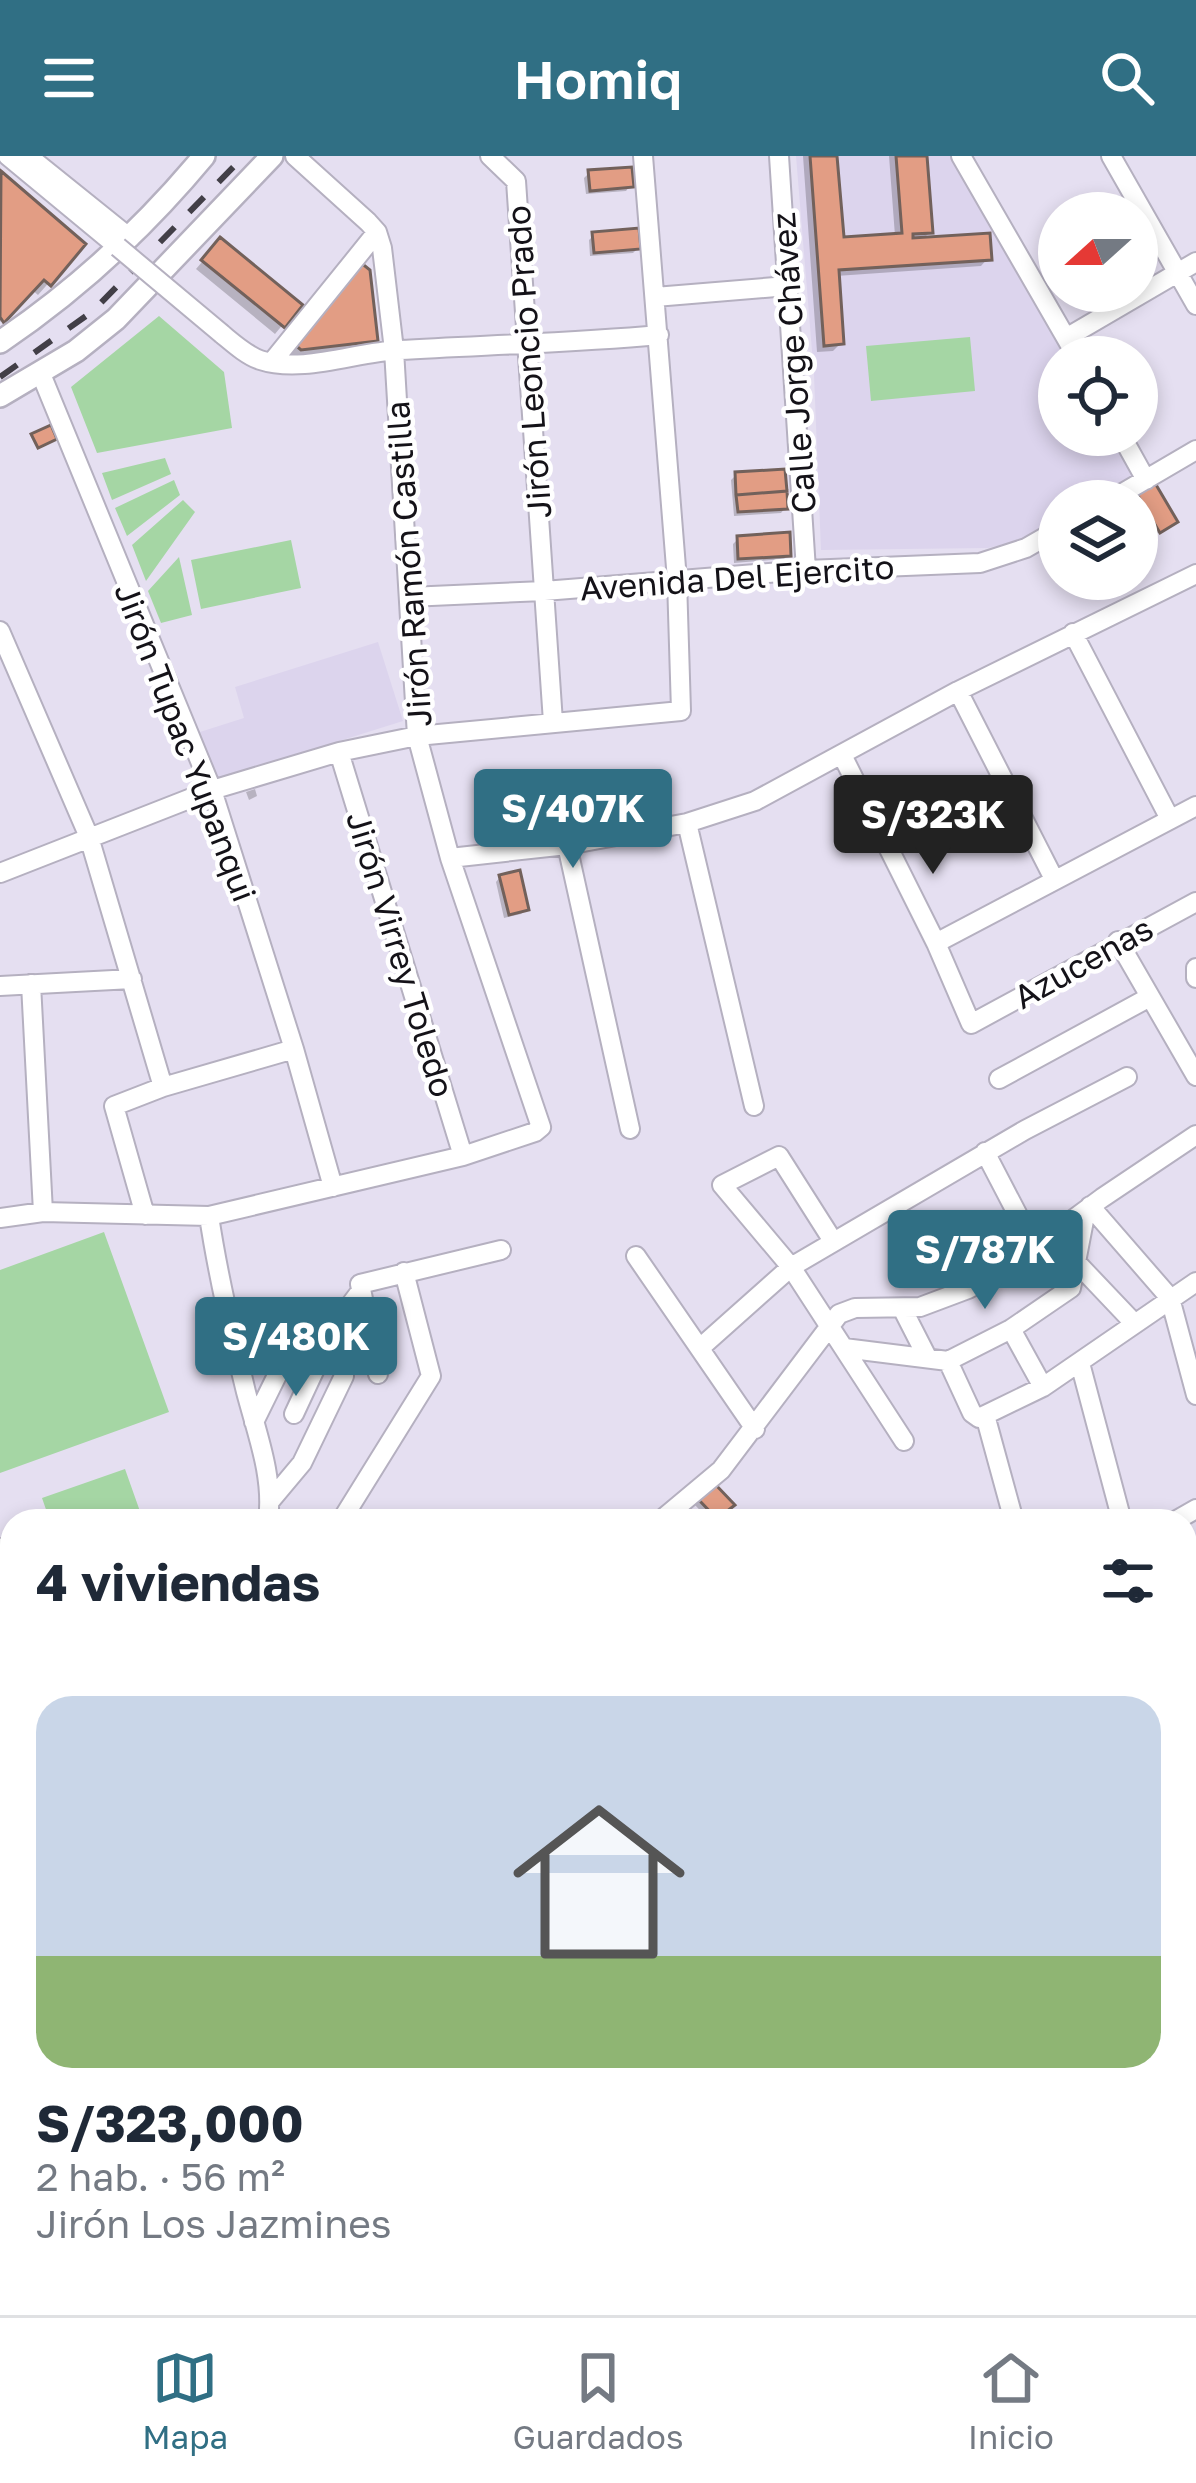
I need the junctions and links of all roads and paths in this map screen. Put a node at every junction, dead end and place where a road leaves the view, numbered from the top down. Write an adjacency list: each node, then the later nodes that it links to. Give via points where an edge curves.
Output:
1 (8, 156): 12 (street)
2 (28, 156): 12 (street)
3 (204, 156): 12 (street)
4 (272, 156): 25 (street, via 116,320)
5 (295, 156): 11 (street)
6 (490, 156): 22 (street, Jirón Leoncio Prado, via 516,182)
7 (643, 156): 16 (street)
8 (779, 156): 15 (street, Calle Jorge Chávez)
9 (962, 156): 19 (street)
10 (1111, 156): 14 (street)
11 (377, 232): 23 (street, Jirón Ramón Castilla); 24 (street)
12 (124, 243): 21 (street); 24 (street, bridge, via 222,334)
13 (1196, 262): 14 (street)
14 (1178, 273): 17 (street); 20 (street)
15 (788, 286): 16 (street); 30 (street, Calle Jorge Chávez)
16 (655, 297): 18 (street)
17 (1196, 305)
18 (658, 335): 22 (street); 32 (street)
19 (1065, 336)
20 (1069, 336)
21 (0, 342)
22 (525, 347): 23 (street); 33 (street, Jirón Leoncio Prado)
23 (394, 350): 24 (street); 34 (street, Jirón Ramón Castilla)
24 (272, 362)
25 (40, 374): 26 (street); 42 (street, Jirón Tupac Yupanqui)
26 (0, 396)
27 (1196, 450): 28 (street)
28 (1148, 480)
29 (1038, 541): 30 (street, Avenida Del Ejercito, via 980,562)
30 (806, 569): 32 (street, Avenida Del Ejercito)
31 (1196, 574): 36 (street)
32 (676, 580): 33 (street, Avenida Del Ejercito); 38 (street, via 683,705 674,714)
33 (544, 590): 34 (street, Avenida Del Ejercito); 38 (street, Jirón Leoncio Prado)
34 (409, 596): 39 (street, Jirón Ramón Castilla)
35 (0, 631): 46 (street)
36 (1073, 633): 37 (street); 44 (street)
37 (958, 691): 41 (street); 50 (street)
38 (554, 722): 39 (street)
39 (417, 736): 40 (street); 48 (street, Jirón Ramón Castilla)
40 (339, 752): 42 (street); 69 (street, Jirón Virrey Toledo)
41 (842, 755): 45 (street, via 755,801); 53 (street)
42 (212, 790): 46 (street); 60 (street, Jirón Tupac Yupanqui)
43 (1196, 806): 44 (street)
44 (1170, 819): 50 (street)
45 (686, 823): 47 (street); 65 (street)
46 (89, 838): 49 (street); 56 (street)
47 (567, 845): 48 (street); 66 (street)
48 (450, 858): 69 (street, Jirón Ramón Castilla, via 541,1126)
49 (0, 873)
50 (1054, 879): 53 (street)
51 (1196, 902): 52 (street, Azucenas)
52 (1118, 941): 53 (street, Azucenas, via 971,1024); 59 (street)
53 (936, 943)
54 (1196, 968): 55 (street)
55 (1196, 978)
56 (132, 979): 57 (street); 64 (street)
57 (31, 984): 58 (street); 72 (street)
58 (0, 986)
59 (1148, 998): 61 (street); 63 (street)
60 (294, 1048): 64 (street); 70 (street, Jirón Tupac Yupanqui)
61 (1196, 1076)
62 (1126, 1077): 68 (street)
63 (999, 1079)
64 (163, 1087): 73 (street, via 114,1106)
65 (754, 1106)
66 (630, 1129)
67 (1196, 1135): 71 (street)
68 (985, 1152): 76 (street); 77 (street)
69 (463, 1156): 70 (street)
70 (333, 1187): 74 (street)
71 (1088, 1208): 77 (street); 80 (street); 85 (street)
72 (43, 1212): 73 (street); 75 (street)
73 (145, 1215): 74 (street)
74 (209, 1216): 102 (street)
75 (0, 1218)
76 (833, 1241): 81 (street); 81 (street, via 779,1156 722,1185)
77 (1035, 1248): 86 (street, via 968,1289)
78 (501, 1250): 82 (street)
79 (636, 1256): 90 (street)
80 (1077, 1263): 87 (street); 89 (street, via 1068,1292)
81 (791, 1267): 88 (street); 90 (street)
82 (404, 1271): 84 (street, via 362,1282); 107 (street, via 431,1376)
83 (1196, 1282): 85 (street)
84 (360, 1292): 96 (street); 100 (street)
85 (1170, 1298): 87 (street); 99 (street)
86 (904, 1310): 88 (street, via 846,1310); 93 (street)
87 (1135, 1323): 95 (street)
88 (830, 1326): 91 (street); 103 (street)
89 (1011, 1329): 94 (street); 98 (street)
90 (700, 1348): 103 (street)
91 (844, 1348): 93 (street); 104 (street)
92 (289, 1351): 102 (street)
93 (927, 1357): 94 (street)
94 (948, 1361): 101 (street, via 972,1413)
95 (1080, 1363): 98 (street); 110 (street)
96 (378, 1374)
97 (344, 1376): 105 (street, via 302,1463)
98 (1043, 1387): 101 (street)
99 (1196, 1395)
100 (294, 1414)
101 (985, 1415): 109 (street)
102 (254, 1422): 105 (street)
103 (755, 1429): 108 (street)
104 (904, 1441)
105 (271, 1500): 106 (street)
106 (270, 1509)
107 (348, 1509)
108 (674, 1509)
109 (1011, 1509)
110 (1119, 1509)

